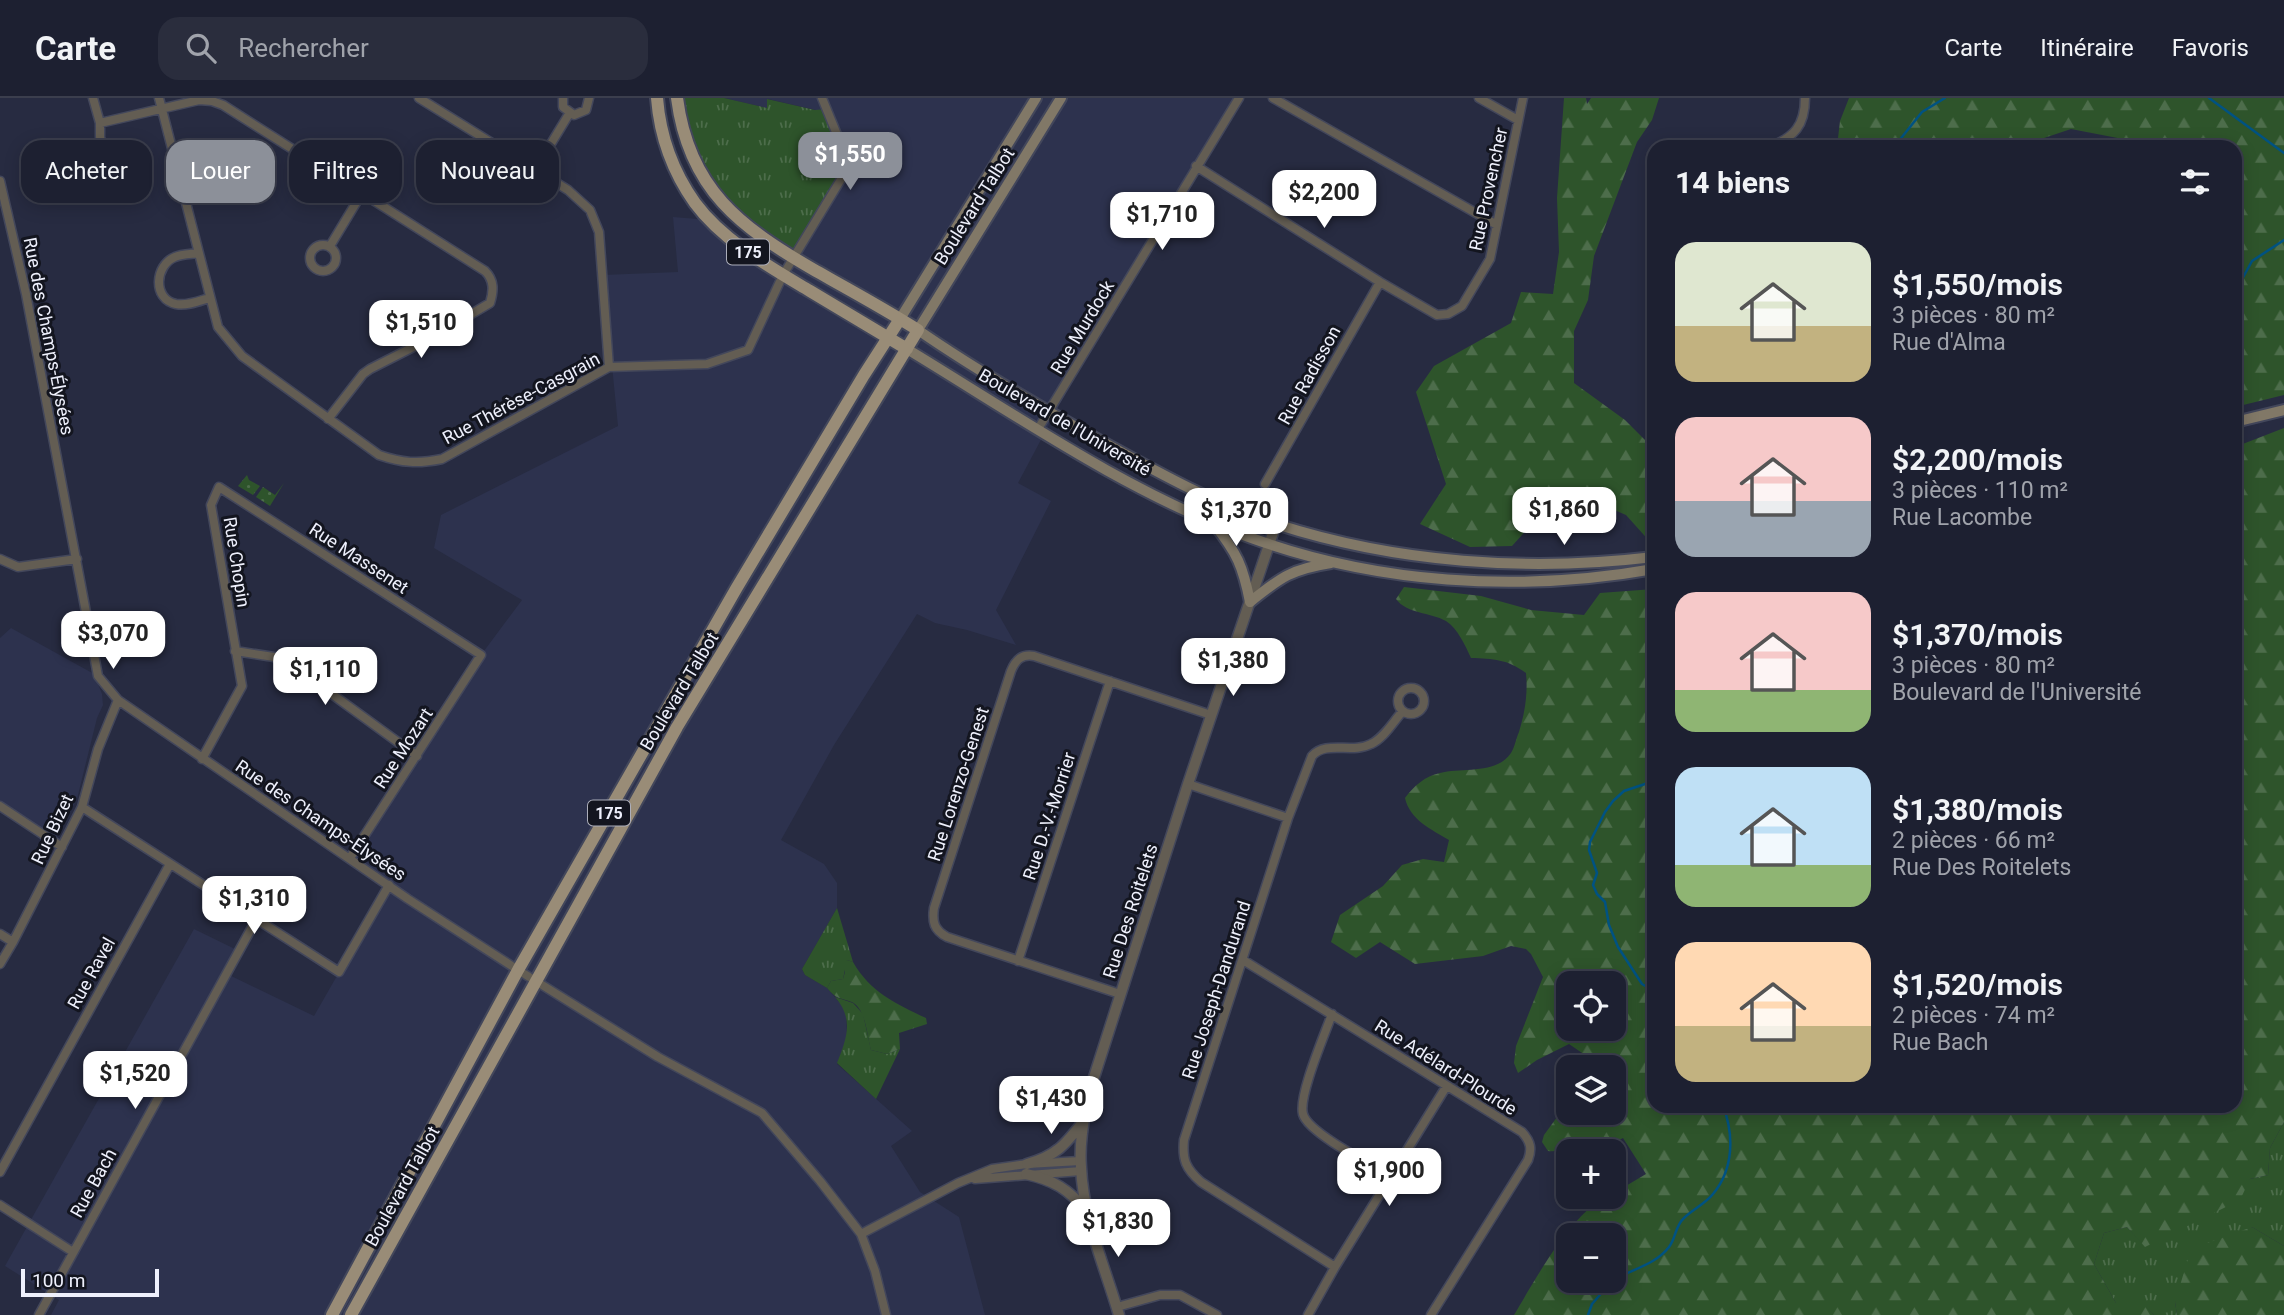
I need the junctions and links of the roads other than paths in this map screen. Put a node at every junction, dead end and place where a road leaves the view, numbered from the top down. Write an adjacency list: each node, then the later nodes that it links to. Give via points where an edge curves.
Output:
1 (93, 98): 19 (street)
2 (159, 98): 16 (street, Rue Thérèse-Casgrain)
3 (419, 98): 21 (street)
4 (563, 98): 17 (street)
5 (589, 98): 17 (street, via 583,113)
6 (657, 98): 34 (main road, Boulevard de l'Université / 175, via 662,132 675,168 696,205 754,257)
7 (677, 98): 33 (main road, Boulevard de l'Université / 175, via 685,137 709,187 745,226)
8 (822, 98): 33 (street, Rue Thérèse-Casgrain, via 845,154 843,176)
9 (1036, 98): 37 (main road, Boulevard Talbot)
10 (1061, 98): 38 (main road, Boulevard Talbot)
11 (1239, 98): 25 (street, Rue Murdock)
12 (1273, 98): 30 (street)
13 (1479, 98): 18 (street)
14 (1523, 98): 18 (street, Rue Provencher)
15 (1805, 98): 23 (street, via 1805,115)
16 (162, 110): 19 (street); 24 (street, via 212,101); 32 (street, Rue Thérèse-Casgrain)
17 (569, 114): 22 (street)
18 (1518, 120): 30 (street, Rue Provencher)
19 (100, 123): 20 (street)
20 (101, 140)
21 (487, 140)
22 (553, 140)
23 (1786, 140)
24 (289, 147)
25 (1196, 166): 35 (street); 43 (street, Rue Murdock)
26 (0, 181): 54 (street, Rue des Champs-Élysées)
27 (559, 185): 41 (street, via 590,210 599,232)
28 (356, 203): 31 (street)
29 (378, 203): 44 (street, via 485,271 491,277 493,294 483,309 363,374)
30 (1497, 225): 35 (street, Rue Provencher, via 1490,260 1462,306 1448,314 1437,315)
31 (330, 247)
32 (198, 253): 36 (street, Rue Thérèse-Casgrain); 36 (street, via 174,257 160,271 158,285 163,297 174,304)
33 (794, 258): 34 (street, Rue Thérèse-Casgrain); 37 (main road, Boulevard de l'Université / 175)
34 (783, 275): 39 (main road, Boulevard de l'Université / 175); 41 (street, Rue Thérèse-Casgrain, via 748,350 707,364)
35 (1380, 282): 47 (street, Rue Radisson)
36 (209, 298): 44 (street, Rue Thérèse-Casgrain, via 218,327 230,344)
37 (900, 319): 38 (main road, Boulevard de l'Université / 175); 39 (main road, Boulevard Talbot / 175)
38 (918, 330): 40 (main road, Boulevard Talbot / 175); 43 (main road, Boulevard de l'Université)
39 (888, 338): 40 (main road, Boulevard de l'Université / 175); 80 (main road, Boulevard Talbot / 175, via 736,589)
40 (907, 349): 46 (main road, Boulevard de l'Université); 81 (main road, Boulevard Talbot / 175, via 677,727)
41 (609, 367): 44 (street, Rue Thérèse-Casgrain, via 432,461 404,463 379,455)
42 (2284, 410): 45 (main road)
43 (1049, 412): 46 (street, Rue Murdock); 50 (main road, Boulevard de l'Université, via 1204,496)
44 (328, 419)
45 (2242, 420)
46 (1038, 429): 49 (main road, Boulevard de l'Université)
47 (1265, 484)
48 (219, 487): 58 (street, Rue Chopin, via 211,505); 59 (street, Rue Massenet)
49 (1212, 522): 51 (main road, Boulevard de l'Université); 57 (main road, via 1235,549)
50 (1276, 524): 51 (street, Rue Des Roitelets); 52 (main road, Boulevard de l'Université, via 1354,545 1462,560 1544,564)
51 (1270, 543): 55 (main road, Boulevard de l'Université); 57 (street, Rue Des Roitelets)
52 (1647, 557)
53 (0, 559): 54 (street, via 18,567)
54 (76, 559): 61 (street, Rue des Champs-Élysées, via 98,676)
55 (1337, 562): 56 (main road, Boulevard de l'Université, via 1433,579 1488,583 1548,582); 57 (main road, via 1280,577)
56 (1647, 570)
57 (1250, 602): 63 (street, Rue Des Roitelets)
58 (235, 651): 64 (street, via 274,657); 65 (street, Rue Chopin, via 242,686)
59 (481, 654): 64 (street, Rue Mozart)
60 (1110, 681): 63 (street, Rue Lorenzo-Genest); 78 (street, Rue D.-V.-Morrier); 78 (street, Rue Lorenzo-Genest, via 1027,655 1014,662 933,918 939,933)
61 (118, 700): 65 (street, Rue des Champs-Élysées); 68 (street, Rue Bizet)
62 (1402, 712): 69 (street, Rue Joseph-Dandurand, via 1374,743 1317,751)
63 (1211, 715): 66 (street, Rue Des Roitelets)
64 (418, 755): 71 (street, Rue Mozart)
65 (202, 759): 71 (street, Rue des Champs-Élysées)
66 (1188, 784): 69 (street); 82 (street, Rue Des Roitelets)
67 (0, 806): 70 (street)
68 (82, 807): 70 (street, Rue Bizet); 72 (street)
69 (1288, 818): 77 (street, Rue Joseph-Dandurand)
70 (62, 847): 76 (street, Rue Bizet)
71 (350, 858): 73 (street, Rue des Champs-Élysées)
72 (170, 864): 74 (street); 88 (street, Rue Ravel)
73 (389, 885): 74 (street, via 339,972); 80 (street, Rue des Champs-Élysées)
74 (256, 920): 93 (street, Rue Bach)
75 (0, 934): 76 (street)
76 (13, 942): 79 (street, Rue Bizet)
77 (1243, 960): 83 (street, Rue Adélard-Plourde); 94 (street, Rue Joseph-Dandurand, via 1184,1140 1184,1163 1201,1182)
78 (1018, 961): 82 (street, Rue Lorenzo-Genest)
79 (0, 964)
80 (518, 970): 81 (street, Rue des Champs-Élysées); 97 (main road, Boulevard Talbot / 175)
81 (536, 981): 92 (street, Rue des Champs-Élysées, via 762,1114); 98 (main road, Boulevard Talbot / 175)
82 (1120, 994): 85 (street, Rue Des Roitelets)
83 (1332, 1014): 84 (street, Rue Adélard-Plourde); 89 (street, via 1303,1096 1302,1113 1312,1129)
84 (1446, 1087): 89 (street); 102 (street, Rue Adélard-Plourde, via 1522,1132 1531,1152)
85 (1083, 1122): 86 (street, Rue Des Roitelets); 87 (street, via 1060,1150)
86 (1081, 1166): 87 (street); 91 (street, Rue Des Roitelets)
87 (1027, 1169): 91 (street, via 1066,1188); 92 (street, via 958,1183)
88 (0, 1172)
89 (1391, 1176): 94 (street)
90 (0, 1205): 93 (street)
91 (1087, 1212): 95 (street, Rue Des Roitelets)
92 (861, 1234): 99 (street, Rue des Champs-Élysées)
93 (73, 1252): 96 (street, Rue Bach)
94 (1335, 1267): 101 (street)
95 (1118, 1311): 100 (street, via 1160,1295 1180,1295)
96 (39, 1315)
97 (332, 1315)
98 (351, 1315)
99 (886, 1315)
100 (1217, 1315)
101 (1308, 1315)
102 (1431, 1315)

